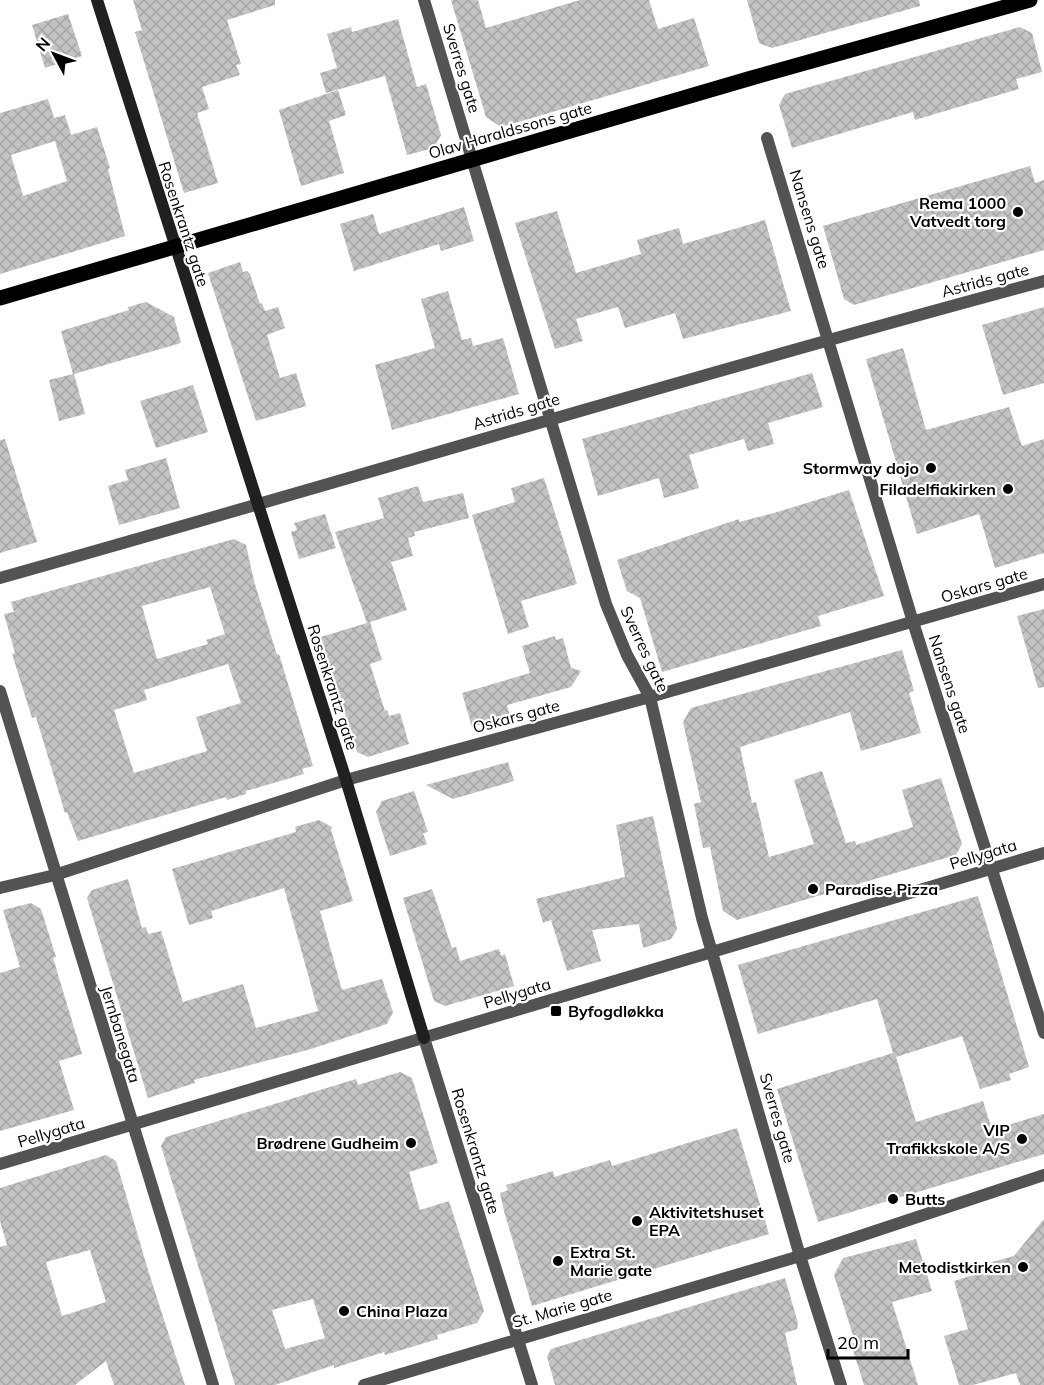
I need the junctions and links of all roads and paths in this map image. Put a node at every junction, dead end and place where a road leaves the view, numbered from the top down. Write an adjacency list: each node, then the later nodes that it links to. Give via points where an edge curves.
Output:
1 (97, 0): 6 (street, Rosenkrantz gate)
2 (424, 0): 5 (street, Sverres gate)
3 (1030, 0): 5 (main road, Olav Haraldssons gate)
4 (767, 138): 9 (street, Nansens gate)
5 (473, 160): 6 (main road, Olav Haraldssons gate); 10 (street, Sverres gate)
6 (174, 248): 8 (main road, Olav Haraldssons gate); 11 (street, Rosenkrantz gate)
7 (1044, 281): 9 (street, Astrids gate)
8 (0, 298)
9 (829, 339): 10 (street, Astrids gate); 14 (street, Nansens gate)
10 (550, 418): 11 (street, Astrids gate); 16 (street, Sverres gate, via 606,604)
11 (258, 506): 12 (street, Astrids gate); 17 (street, Rosenkrantz gate)
12 (0, 578)
13 (1044, 584): 14 (street, Oskars gate)
14 (913, 622): 16 (street, Oskars gate); 19 (street, Nansens gate)
15 (0, 691): 20 (street, Jernbanegata)
16 (650, 697): 17 (street, Oskars gate); 22 (street, Sverres gate)
17 (346, 780): 20 (street, Oskars gate); 24 (street, Rosenkrantz gate)
18 (1044, 854): 19 (street, Pellygata)
19 (993, 869): 22 (street, Pellygata); 23 (street, Nansens gate)
20 (55, 875): 21 (street, Oskars gate); 25 (street, Jernbanegata)
21 (0, 888)
22 (711, 953): 24 (street, Pellygata); 28 (street, Sverres gate)
23 (1044, 1033)
24 (424, 1038): 25 (street, Pellygata); 29 (street, Rosenkrantz gate)
25 (132, 1125): 26 (street, Pellygata); 30 (street, Jernbanegata)
26 (0, 1164)
27 (1044, 1175): 28 (street, St. Marie gate)
28 (800, 1256): 29 (street, St. Marie gate); 33 (street, Sverres gate)
29 (518, 1337): 31 (street, St. Marie gate); 32 (street, Rosenkrantz gate)
30 (211, 1380)
31 (364, 1385)
32 (532, 1385)
33 (841, 1385)

